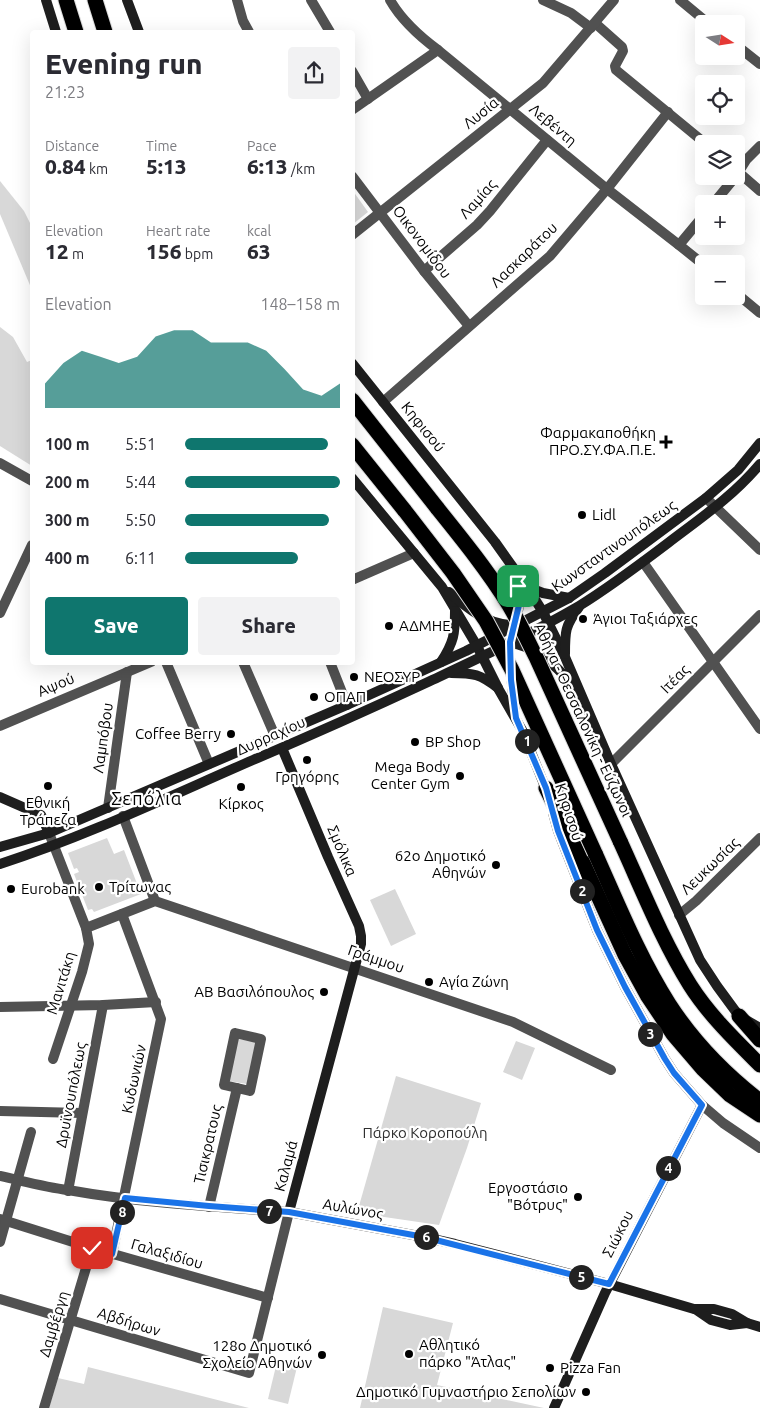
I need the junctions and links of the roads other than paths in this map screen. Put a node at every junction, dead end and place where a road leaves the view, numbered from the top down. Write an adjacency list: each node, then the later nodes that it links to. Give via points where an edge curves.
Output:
1 (46, 0): 13 (main road)
2 (66, 0): 14 (highway)
3 (95, 0): 15 (highway)
4 (127, 0): 16 (main road)
5 (237, 0): 17 (street)
6 (311, 0): 18 (street)
7 (390, 0): 19 (street, Λεβέντη, via 417,34)
8 (543, 0): 12 (street)
9 (614, 0): 12 (street, Λυσία)
10 (680, 0): 11 (street)
11 (698, 15)
12 (593, 26): 25 (street, Λυσία, via 543,83); 26 (street, via 622,47 616,70)
13 (55, 30)
14 (75, 30)
15 (105, 30)
16 (138, 30)
17 (248, 30)
18 (329, 30)
19 (438, 50): 23 (street); 25 (street, Λεβέντη)
20 (745, 52): 21 (street)
21 (760, 64)
22 (355, 76): 23 (street)
23 (368, 99): 24 (street)
24 (355, 108)
25 (510, 109): 28 (street, Λεβέντη); 37 (street, Λυσία)
26 (668, 112): 27 (street); 34 (street, Λασκαράτου)
27 (695, 135)
28 (547, 140): 34 (street, Λεβέντη); 42 (street, Λαμίας, via 477,225)
29 (760, 146): 30 (street)
30 (745, 162)
31 (355, 180): 37 (street, Οικονομίδου)
32 (745, 180): 35 (street)
33 (728, 185): 36 (street)
34 (607, 189): 40 (street, Λεβέντη); 45 (street, Λασκαράτου, via 550,256)
35 (760, 190)
36 (720, 195)
37 (381, 213): 39 (street, Λυσία); 42 (street, Οικονομίδου)
38 (695, 226): 40 (street)
39 (355, 233)
40 (679, 245): 41 (street, Λεβέντη)
41 (695, 258)
42 (424, 271): 45 (street, Οικονομίδου)
43 (745, 300): 44 (street)
44 (760, 313)
45 (469, 326): 47 (street, Λασκαράτου)
46 (355, 367): 47 (main road, Κηφισού)
47 (383, 402): 60 (main road, Κηφισού)
48 (355, 404): 117 (highway, Αθήνα - Θεσσαλονίκη - Εύζωνοι, bridge, via 477,558 509,605 536,657 664,938 690,986 724,1030)
49 (760, 443): 55 (main road, Κωνσταντινουπόλεως, via 738,470)
50 (355, 449): 120 (highway, bridge, via 486,620 512,670 639,950 668,1004 703,1048)
51 (0, 463): 53 (street)
52 (760, 464): 56 (main road, Κωνσταντινουπόλεως)
53 (30, 480)
54 (355, 482): 59 (main road, Κηφισού)
55 (706, 498): 56 (street); 65 (main road, Κωνσταντινουπόλεως)
56 (717, 507): 58 (street); 61 (main road, Κωνσταντινουπόλεως)
57 (30, 549): 69 (street)
58 (760, 550)
59 (414, 553): 62 (street); 63 (main road, Κηφισού)
60 (503, 553): 64 (main road, Κηφισού); 72 (main road, via 519,592)
61 (643, 562): 66 (main road, Κωνσταντινουπόλεως); 78 (street)
62 (355, 579)
63 (442, 587): 67 (main road, Κηφισού); 72 (main road, via 477,614 495,622)
64 (527, 587): 65 (main road, via 543,594); 68 (main road, Κηφισού)
65 (569, 598): 68 (main road, Κωνσταντινουπόλεως)
66 (580, 605): 71 (main road, Κωνσταντινουπόλεως); 76 (main road, via 566,629)
67 (455, 610): 74 (main road, Κηφισού); 77 (main road, via 454,638)
68 (543, 612): 71 (main road, Κηφισού); 72 (main road, Κωνσταντινουπόλεως)
69 (0, 613)
70 (760, 615): 78 (street, Ιτέας)
71 (548, 623): 72 (main road); 73 (main road, Δυρραχίου); 76 (main road, Κηφισού)
72 (515, 625): 73 (main road); 74 (main road, Κωνσταντινουπόλεως)
73 (510, 642): 74 (main road); 75 (main road, Δυρραχίου); 86 (main road, via 551,661); 88 (main road)
74 (477, 646): 75 (main road, Κηφισού); 77 (main road, Κωνσταντινουπόλεως)
75 (482, 657): 84 (main road, Δυρραχίου); 85 (main road, Κηφισού)
76 (565, 657): 86 (main road, Κηφισού)
77 (441, 662): 87 (main road, Δυρραχίου)
78 (713, 663): 90 (street); 94 (street, Ιτέας)
79 (144, 665): 83 (street, Αψού)
80 (167, 665): 93 (street)
81 (244, 665): 91 (street)
82 (331, 665): 87 (street)
83 (127, 672): 89 (street, Αψού); 97 (street, Λαμπόβου)
84 (448, 672): 85 (main road, via 477,674); 92 (main road, Δυρραχίου)
85 (499, 690): 88 (main road, Κηφισού)
86 (579, 692): 94 (main road, Κηφισού)
87 (347, 705): 91 (main road, Δυρραχίου)
88 (516, 718): 95 (main road, Κηφισού)
89 (2, 722)
90 (760, 729)
91 (275, 736): 93 (main road, Δυρραχίου)
92 (282, 748): 98 (main road, Δυρραχίου); 108 (main road, Σμόλικα, via 358,926 361,944)
93 (209, 764): 97 (main road, Δυρραχίου)
94 (611, 764): 106 (main road, Κηφισού)
95 (546, 788): 121 (main road, Κηφισού, via 558,831 597,930 621,979 665,1059); 124 (highway, via 625,955 672,1034 730,1095)
96 (0, 797): 99 (main road, via 41,815)
97 (108, 808): 99 (main road, Δυρραχίου)
98 (123, 816): 101 (main road, Δυρραχίου); 104 (street)
99 (49, 833): 101 (street, Μανιτάκη); 102 (main road, Δυρραχίου)
100 (760, 838): 106 (street, Λευκωσίας)
101 (54, 845): 103 (main road, Δυρραχίου); 107 (street, Μανιτάκη)
102 (0, 847)
103 (0, 864)
104 (155, 901): 105 (street); 108 (street, Γράμμου)
105 (122, 914): 107 (street); 109 (street, Κυδωνιών)
106 (679, 915): 113 (main road, Κηφισού, via 700,960)
107 (86, 928): 111 (street, Μανιτάκη, via 89,944)
108 (354, 968): 118 (street, Γράμμου, via 513,1022); 132 (main road, Καλαμά)
109 (156, 1002): 110 (street); 130 (street, Κυδωνιών, via 161,1019)
110 (103, 1005): 111 (street); 123 (street, Δρυϊνουπόλεως)
111 (70, 1006): 112 (street); 116 (street, Μανιτάκη)
112 (0, 1007)
113 (739, 1016): 114 (main road, Κηφισού); 115 (highway)
114 (760, 1028)
115 (760, 1040)
116 (53, 1059)
117 (760, 1065)
118 (611, 1070)
119 (237, 1088): 119 (street, via 250,1091 261,1038 235,1033 224,1085); 131 (street, Τισικρατους)
120 (760, 1101)
121 (702, 1105): 126 (street, Κηφισού); 137 (main road, Σιώκου)
122 (0, 1111): 123 (street)
123 (82, 1113): 129 (street, Δρυϊνουπόλεως)
124 (760, 1115)
125 (31, 1132): 128 (street)
126 (760, 1148)
127 (0, 1176): 128 (street, Αυλώνος)
128 (16, 1180): 129 (street, Αυλώνος); 133 (street)
129 (68, 1190): 130 (street, Αυλώνος)
130 (125, 1198): 131 (street, Αυλώνος); 136 (street, Κυδωνιών)
131 (209, 1206): 132 (street, Αυλώνος)
132 (289, 1212): 137 (main road, Αυλώνος, via 424,1237); 138 (street, Καλαμά)
133 (3, 1220): 134 (street); 135 (street, Γαλαξιδίου)
134 (0, 1242)
135 (92, 1248): 136 (street, Γαλαξιδίου); 140 (street, Δαμβέργη)
136 (112, 1254): 138 (street, Γαλαξιδίου)
137 (609, 1284): 141 (main road, Αυλώνος, via 694,1309 714,1309 732,1314); 144 (main road, Σιώκου)
138 (268, 1298): 142 (street, Καλαμά)
139 (0, 1299): 140 (street, Αβδήρων)
140 (70, 1320): 142 (street, Αβδήρων); 143 (street, Δαμβέργη)
141 (760, 1326)
142 (249, 1373)
143 (44, 1408)
144 (554, 1408)

